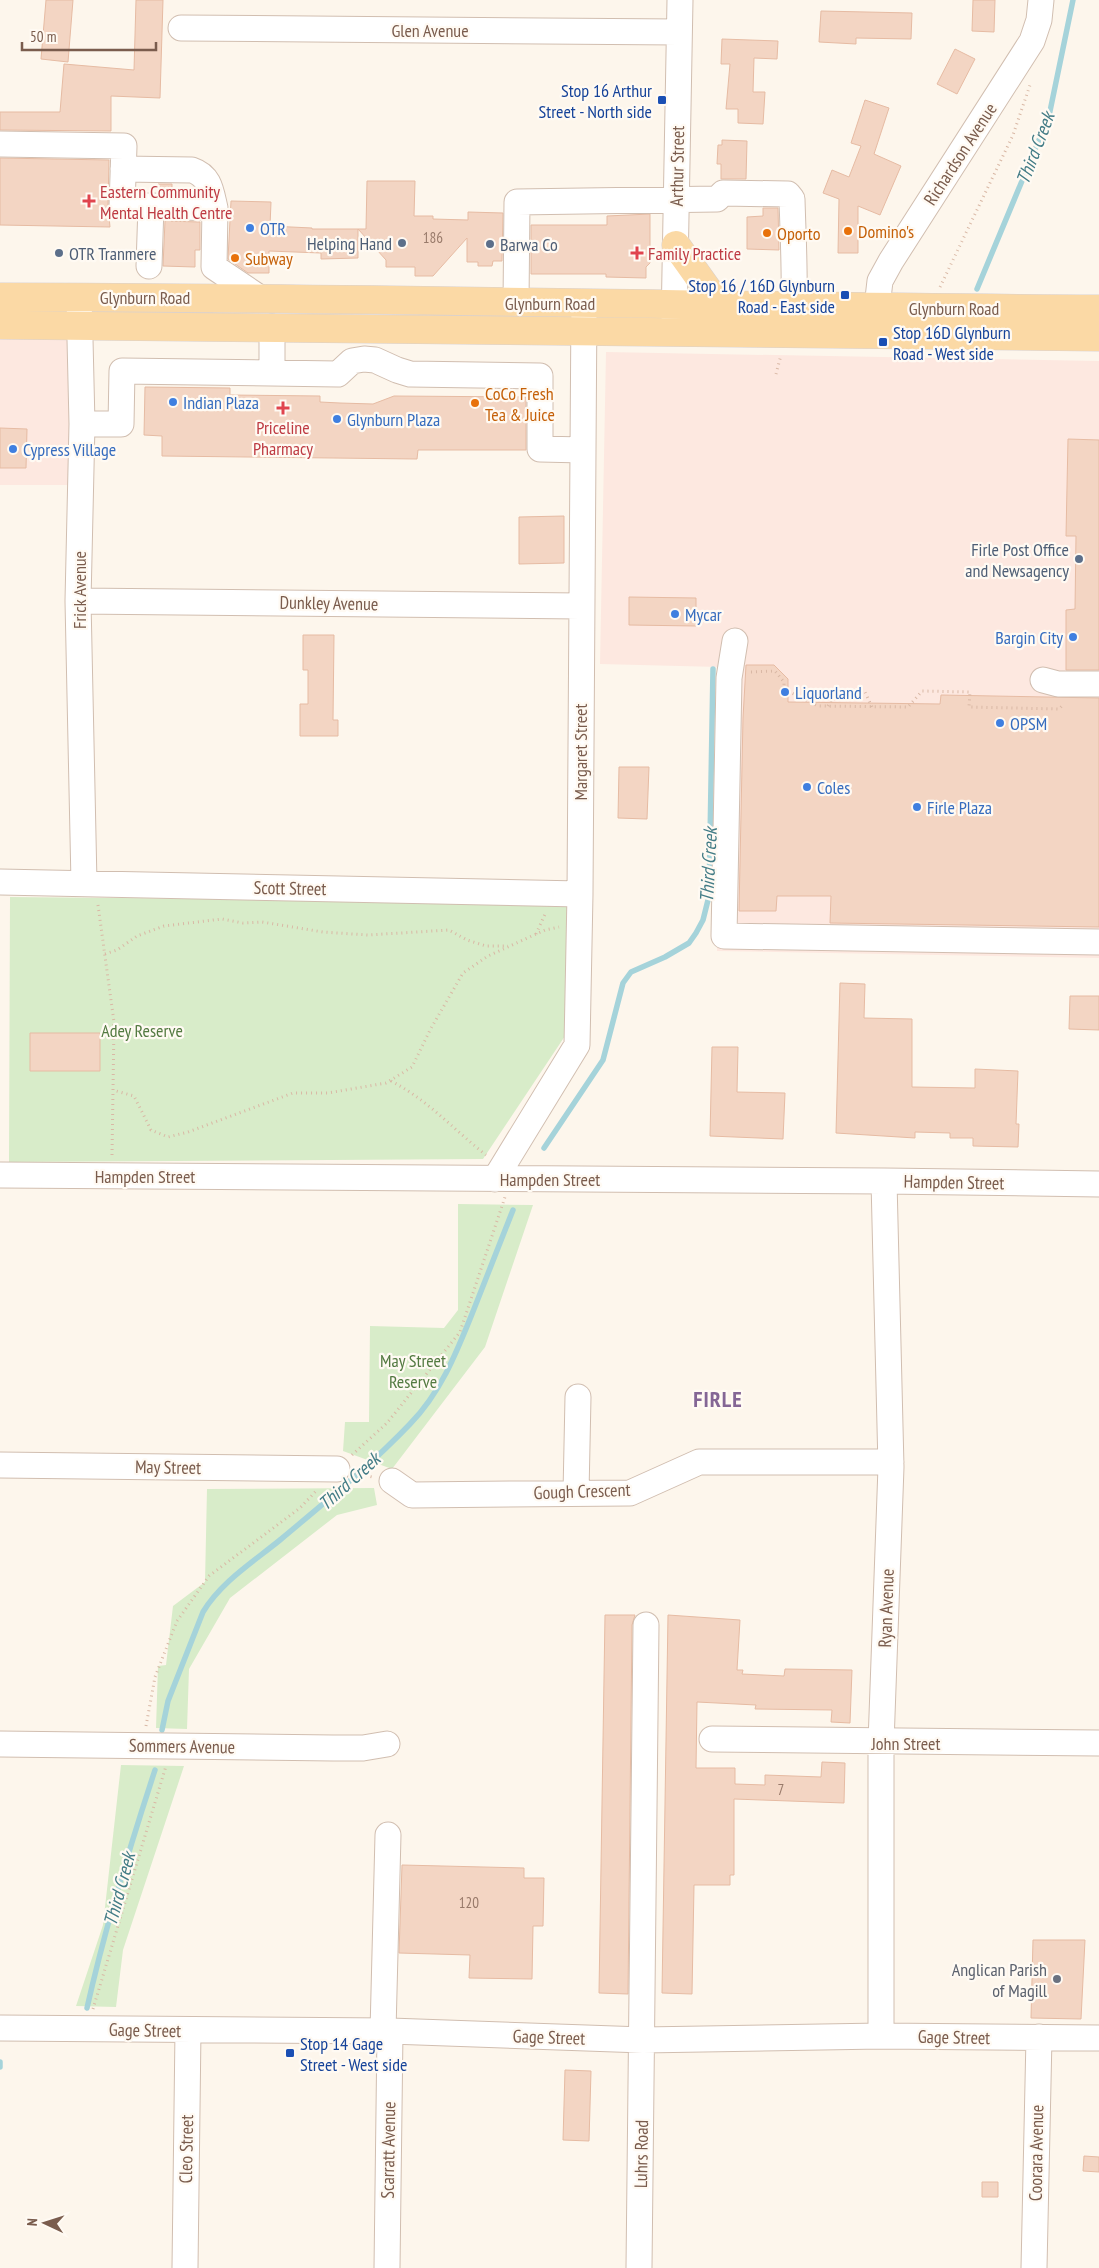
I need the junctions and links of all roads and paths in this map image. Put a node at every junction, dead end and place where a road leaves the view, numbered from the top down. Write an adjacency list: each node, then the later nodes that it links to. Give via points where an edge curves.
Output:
1 (680, 0): 4 (street, Arthur Street)
2 (1041, 0): 22 (street, Richardson Avenue, via 1032,41 891,261 880,281)
3 (181, 28): 4 (street, Glen Avenue)
4 (679, 32): 8 (street, Arthur Street)
5 (1032, 81): 23 (path, via 1013,135)
6 (0, 144): 7 (street, via 124,146)
7 (123, 170): 9 (street, via 122,206); 10 (street, via 192,170 201,173 208,182)
8 (677, 199): 11 (street, Arthur Street); 17 (street, via 517,202); 21 (street, via 717,199 723,193 788,194 792,199)
9 (151, 206): 10 (street); 12 (street)
10 (214, 208): 16 (street, via 214,267)
11 (676, 245): 19 (street, Arthur Street); 20 (main road)
12 (150, 266)
13 (0, 297): 14 (main road, Glynburn Road)
14 (80, 297): 15 (main road, Glynburn Road); 26 (street, Frick Avenue)
15 (149, 297): 16 (main road, Glynburn Road); 27 (main road, via 164,312)
16 (260, 298): 17 (main road, Glynburn Road)
17 (516, 302): 18 (main road, Glynburn Road)
18 (584, 303): 19 (main road, Glynburn Road); 29 (street, Margaret Street)
19 (674, 303): 20 (main road, Glynburn Road); 30 (street, Arthur Street)
20 (718, 304): 21 (main road, Glynburn Road)
21 (794, 305): 22 (main road, Glynburn Road)
22 (877, 307): 23 (main road, Glynburn Road)
23 (938, 308): 24 (main road, Glynburn Road)
24 (1099, 309)
25 (0, 325): 26 (main road, Glynburn Road)
26 (80, 326): 27 (main road, Glynburn Road); 35 (street, Frick Avenue)
27 (217, 326): 28 (main road, Glynburn Road)
28 (272, 327): 29 (main road, Glynburn Road); 33 (street)
29 (584, 331): 30 (main road, Glynburn Road); 36 (street, Margaret Street)
30 (674, 332): 31 (main road, Glynburn Road)
31 (1099, 337)
32 (782, 349): 34 (path)
33 (272, 373): 35 (street, via 122,371 121,424); 36 (street, via 338,374 352,361 364,359 410,374 540,376 540,450)
34 (776, 374)
35 (82, 424): 37 (street, Frick Avenue)
36 (583, 450): 38 (street, Margaret Street)
37 (78, 601): 38 (street, Dunkley Avenue); 47 (street, Frick Avenue)
38 (580, 606): 48 (street, Margaret Street)
39 (735, 641): 50 (street, via 729,678 724,936)
40 (746, 672): 44 (path, via 775,672 784,682 784,689 818,706)
41 (1043, 680): 42 (street, via 1058,684)
42 (1099, 684)
43 (1065, 703): 45 (path, via 1058,709 969,707 970,692 922,691 908,707)
44 (828, 706): 45 (path); 45 (path, via 837,692 865,692)
45 (872, 707)
46 (0, 882): 47 (street, Scott Street)
47 (88, 883): 48 (street, Scott Street); 52 (path, via 98,898)
48 (580, 894): 49 (street, Margaret Street)
49 (579, 927): 51 (path, via 572,925 545,930); 57 (street, Margaret Street, via 577,1045)
50 (1099, 942)
51 (512, 946): 52 (path, via 486,946 449,930 368,934 222,920 164,926 137,936); 53 (path, via 488,956 463,973 412,1067)
52 (105, 954): 54 (path, via 114,1022)
53 (391, 1080): 54 (path, via 328,1093 293,1094 168,1137 151,1130 134,1096); 57 (path, via 436,1110 493,1161)
54 (113, 1090): 56 (path)
55 (0, 1175): 56 (street, Hampden Street)
56 (112, 1176): 57 (street, Hampden Street)
57 (503, 1178): 58 (street, Hampden Street); 63 (path, via 460,1332 387,1423)
58 (884, 1181): 59 (street, Hampden Street); 61 (street, Ryan Avenue)
59 (1099, 1184)
60 (578, 1397): 65 (street)
61 (891, 1462): 65 (street, Gough Crescent, via 699,1462 630,1493); 68 (street, Ryan Avenue)
62 (0, 1465): 63 (street, May Street)
63 (336, 1469): 64 (path); 72 (path, via 300,1508 209,1576 177,1621 155,1677)
64 (392, 1481): 65 (street, Gough Crescent, via 412,1494)
65 (576, 1494)
66 (646, 1625): 82 (street, Luhrs Road)
67 (712, 1739): 68 (street, John Street)
68 (881, 1743): 69 (street, John Street); 79 (street, Ryan Avenue)
69 (1099, 1743)
70 (0, 1744): 72 (street, Sommers Avenue)
71 (387, 1744): 73 (street, Sommers Avenue, via 363,1748)
72 (144, 1746): 73 (street, Sommers Avenue)
73 (168, 1746): 76 (path, via 169,1755)
74 (388, 1835): 78 (street, Scarratt Avenue)
75 (0, 2028): 76 (street, Gage Street)
76 (87, 2029): 77 (street, Gage Street)
77 (188, 2030): 78 (street, Gage Street); 83 (street, Cleo Street)
78 (386, 2032): 82 (street, Gage Street); 84 (street, Scarratt Avenue)
79 (881, 2036): 80 (street, Gage Street); 82 (street, Gage Street)
80 (1039, 2037): 81 (street, Gage Street); 86 (street, Coorara Avenue)
81 (1099, 2038)
82 (643, 2040): 85 (street, Luhrs Road)
83 (185, 2268)
84 (387, 2268)
85 (639, 2268)
86 (1034, 2268)

